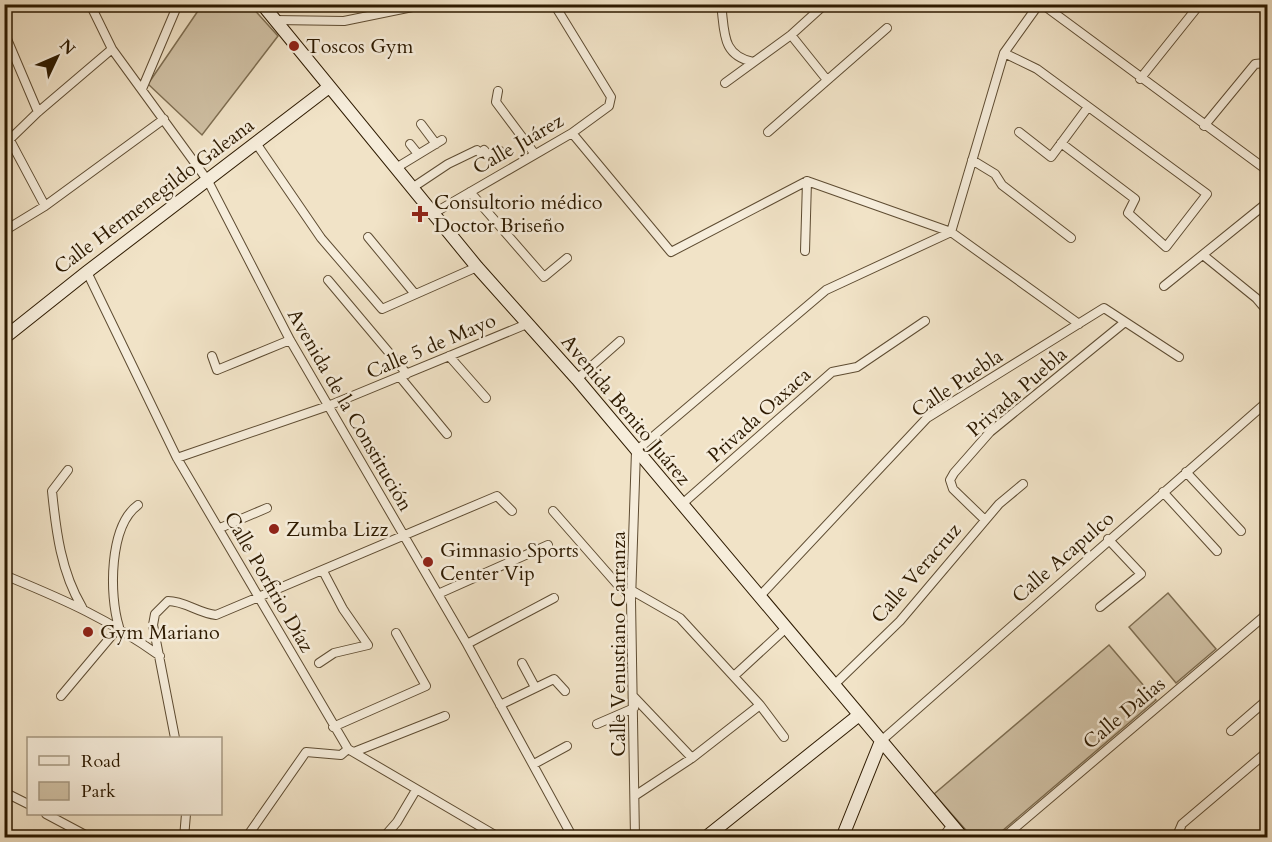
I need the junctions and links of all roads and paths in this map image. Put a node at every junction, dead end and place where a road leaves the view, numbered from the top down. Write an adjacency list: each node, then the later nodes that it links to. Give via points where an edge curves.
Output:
1 (90, 4): 14 (street, Avenida de la Constitución)
2 (178, 4): 22 (street)
3 (262, 4): 10 (main road, Avenida Benito Juárez)
4 (427, 4): 10 (street, via 344,21)
5 (554, 4): 32 (street, Calle Juárez, via 611,96 609,106)
6 (721, 4): 16 (street, via 728,49 740,59)
7 (1041, 4): 15 (street); 18 (street)
8 (1200, 4): 18 (street)
9 (823, 6): 13 (street)
10 (275, 20): 21 (main road, Avenida Benito Juárez)
11 (887, 28): 19 (street)
12 (4, 32): 25 (street)
13 (790, 34): 16 (street); 19 (street)
14 (112, 49): 22 (street, Avenida de la Constitución); 25 (street)
15 (1004, 54): 24 (street, via 1037,69); 40 (street)
16 (753, 62): 20 (street)
17 (1268, 68): 28 (street, via 1265,63 1255,64)
18 (1140, 79): 28 (street)
19 (827, 80): 30 (street)
20 (725, 83)
21 (329, 87): 34 (main road, Calle Hermenegildo Galeana); 41 (main road, Avenida Benito Juárez)
22 (142, 89): 26 (street, Avenida de la Constitución)
23 (498, 91): 38 (street, via 496,102)
24 (1088, 107): 35 (street); 35 (street, via 1207,194 1166,246 1128,213 1135,200)
25 (38, 112): 33 (street)
26 (165, 119): 43 (street, Avenida de la Constitución); 48 (street)
27 (422, 124): 39 (street, via 439,142)
28 (1204, 126): 42 (street)
29 (4, 129): 33 (street)
30 (768, 132)
31 (1019, 132): 35 (street, via 1051,158)
32 (572, 133): 38 (street, Calle Juárez); 44 (street, via 671,252)
33 (8, 143): 48 (street)
34 (256, 143): 43 (main road, Calle Hermenegildo Galeana); 61 (street, via 321,238 382,309)
35 (1061, 143)
36 (410, 144): 39 (street)
37 (500, 151): 45 (street, via 491,158 484,150 477,150)
38 (534, 153): 46 (street, Calle Juárez)
39 (418, 154): 41 (street)
40 (972, 160): 51 (street); 53 (street, via 995,174 1002,185)
41 (396, 168): 45 (main road, Avenida Benito Juárez)
42 (1268, 171)
43 (208, 181): 58 (main road, Calle Hermenegildo Galeana); 68 (street, Avenida de la Constitución)
44 (807, 181): 51 (street); 54 (street)
45 (412, 188): 49 (main road, Avenida Benito Juárez)
46 (470, 192): 49 (street, Calle Juárez); 56 (street, via 544,277)
47 (1268, 202): 55 (street)
48 (45, 206): 50 (street)
49 (434, 213): 57 (main road, Avenida Benito Juárez)
50 (4, 231)
51 (951, 231): 66 (street); 79 (street, via 826,290)
52 (368, 237): 61 (street)
53 (1071, 238)
54 (806, 251)
55 (1203, 255): 60 (street); 62 (street)
56 (567, 258)
57 (477, 267): 61 (street); 65 (main road, Avenida Benito Juárez)
58 (87, 272): 67 (main road, Calle Hermenegildo Galeana); 80 (street, Calle Porfirio Díaz)
59 (328, 280): 73 (street)
60 (1164, 286)
61 (415, 294)
62 (1268, 312)
63 (925, 321): 86 (street, Privada Oaxaca, via 857,367 832,372)
64 (1125, 322): 66 (street, Calle Puebla, via 1104,308); 72 (street, Calle Puebla); 90 (street, Privada Puebla, via 990,432 954,473 950,480 954,489)
65 (527, 324): 71 (street, Calle 5 de Mayo); 74 (main road, Avenida Benito Juárez)
66 (1079, 324): 102 (street, Calle Puebla, via 927,418)
67 (4, 338)
68 (290, 340): 70 (street, via 218,370); 77 (street, Avenida de la Constitución)
69 (620, 341): 74 (street)
70 (212, 356)
71 (449, 356): 73 (street, Calle 5 de Mayo); 75 (street)
72 (1179, 357)
73 (403, 375): 77 (street, Calle 5 de Mayo); 78 (street)
74 (577, 379): 79 (main road, Avenida Benito Juárez)
75 (486, 398)
76 (1268, 401): 82 (street, Calle Acapulco)
77 (328, 406): 80 (street, Calle 5 de Mayo); 93 (street, Avenida de la Constitución)
78 (447, 434)
79 (636, 451): 86 (main road, Avenida Benito Juárez); 99 (street, Calle Venustiano Carranza)
80 (177, 458): 91 (street, Calle Porfirio Díaz)
81 (68, 470): 105 (street, via 52,491 69,585)
82 (1186, 472): 84 (street, Calle Acapulco); 92 (street)
83 (1023, 484): 90 (street, Calle Veracruz)
84 (1163, 492): 94 (street, Calle Acapulco); 96 (street)
85 (138, 505): 108 (street, via 128,512 112,568 113,607)
86 (681, 506): 102 (main road, Avenida Benito Juárez)
87 (267, 507): 91 (street)
88 (512, 511): 93 (street, via 497,495)
89 (553, 511): 104 (street)
90 (985, 520): 116 (street, Calle Veracruz, via 900,621)
91 (220, 528): 101 (street, Calle Porfirio Díaz)
92 (1241, 531)
93 (404, 537): 97 (street); 100 (street, Avenida de la Constitución)
94 (1108, 539): 106 (street, via 1141,574); 132 (street, Calle Acapulco)
95 (548, 545): 100 (street)
96 (1217, 551)
97 (322, 571): 101 (street); 113 (street, via 368,645 334,652)
98 (4, 572): 105 (street)
99 (631, 590): 104 (street, Calle Venustiano Carranza); 115 (street, via 680,618)
100 (438, 594): 111 (street, Avenida de la Constitución)
101 (260, 596): 112 (street, via 216,615 168,601 155,614 153,625); 128 (street, Calle Porfirio Díaz)
102 (759, 597): 109 (main road, Avenida Benito Juárez)
103 (554, 598): 111 (street)
104 (631, 600): 120 (street, Calle Venustiano Carranza)
105 (83, 607): 108 (street)
106 (1100, 607)
107 (1266, 619): 158 (street, Calle Dalias)
108 (119, 627): 112 (street); 119 (street)
109 (785, 629): 115 (street); 116 (main road, Avenida Benito Juárez)
110 (396, 633): 128 (street, via 426,686)
111 (467, 644): 122 (street, Avenida de la Constitución)
112 (160, 656): 130 (street)
113 (319, 663)
114 (522, 663): 117 (street)
115 (734, 676): 123 (street)
116 (834, 686): 125 (main road, Avenida Benito Juárez)
117 (535, 687): 118 (street, via 554,679); 122 (street)
118 (565, 691)
119 (61, 696)
120 (634, 697): 124 (street, Calle Venustiano Carranza); 137 (street)
121 (1268, 699): 129 (street)
122 (500, 705): 138 (street, Avenida de la Constitución)
123 (760, 705): 131 (street); 137 (street)
124 (634, 708): 127 (street); 142 (street, Calle Venustiano Carranza)
125 (859, 715): 132 (main road, Avenida Benito Juárez); 154 (main road)
126 (445, 716): 134 (street)
127 (597, 724)
128 (333, 727): 134 (street, Calle Porfirio Díaz)
129 (1231, 731)
130 (175, 737)
131 (784, 737)
132 (882, 741): 146 (main road, Avenida Benito Juárez); 155 (main road)
133 (567, 746): 138 (street)
134 (351, 750): 140 (street, Calle Porfirio Díaz); 149 (street, via 341,755 306,752)
135 (1268, 751): 159 (street, via 1182,824)
136 (6, 757): 139 (street)
137 (692, 758): 142 (street)
138 (534, 764): 152 (street, Avenida de la Constitución)
139 (4, 777)
140 (416, 790): 150 (street); 151 (street, Calle Porfirio Díaz)
141 (4, 792): 143 (street)
142 (636, 795): 153 (street, Calle Venustiano Carranza)
143 (27, 804)
144 (50, 815): 147 (street)
145 (186, 815): 148 (street)
146 (952, 825): 156 (street); 157 (main road, Avenida Benito Juárez)
147 (91, 837)
148 (184, 837)
149 (246, 837)
150 (383, 837)
151 (500, 837)
152 (573, 837)
153 (635, 837)
154 (705, 837)
155 (842, 837)
156 (942, 837)
157 (963, 837)
158 (1003, 837)
159 (1176, 837)

